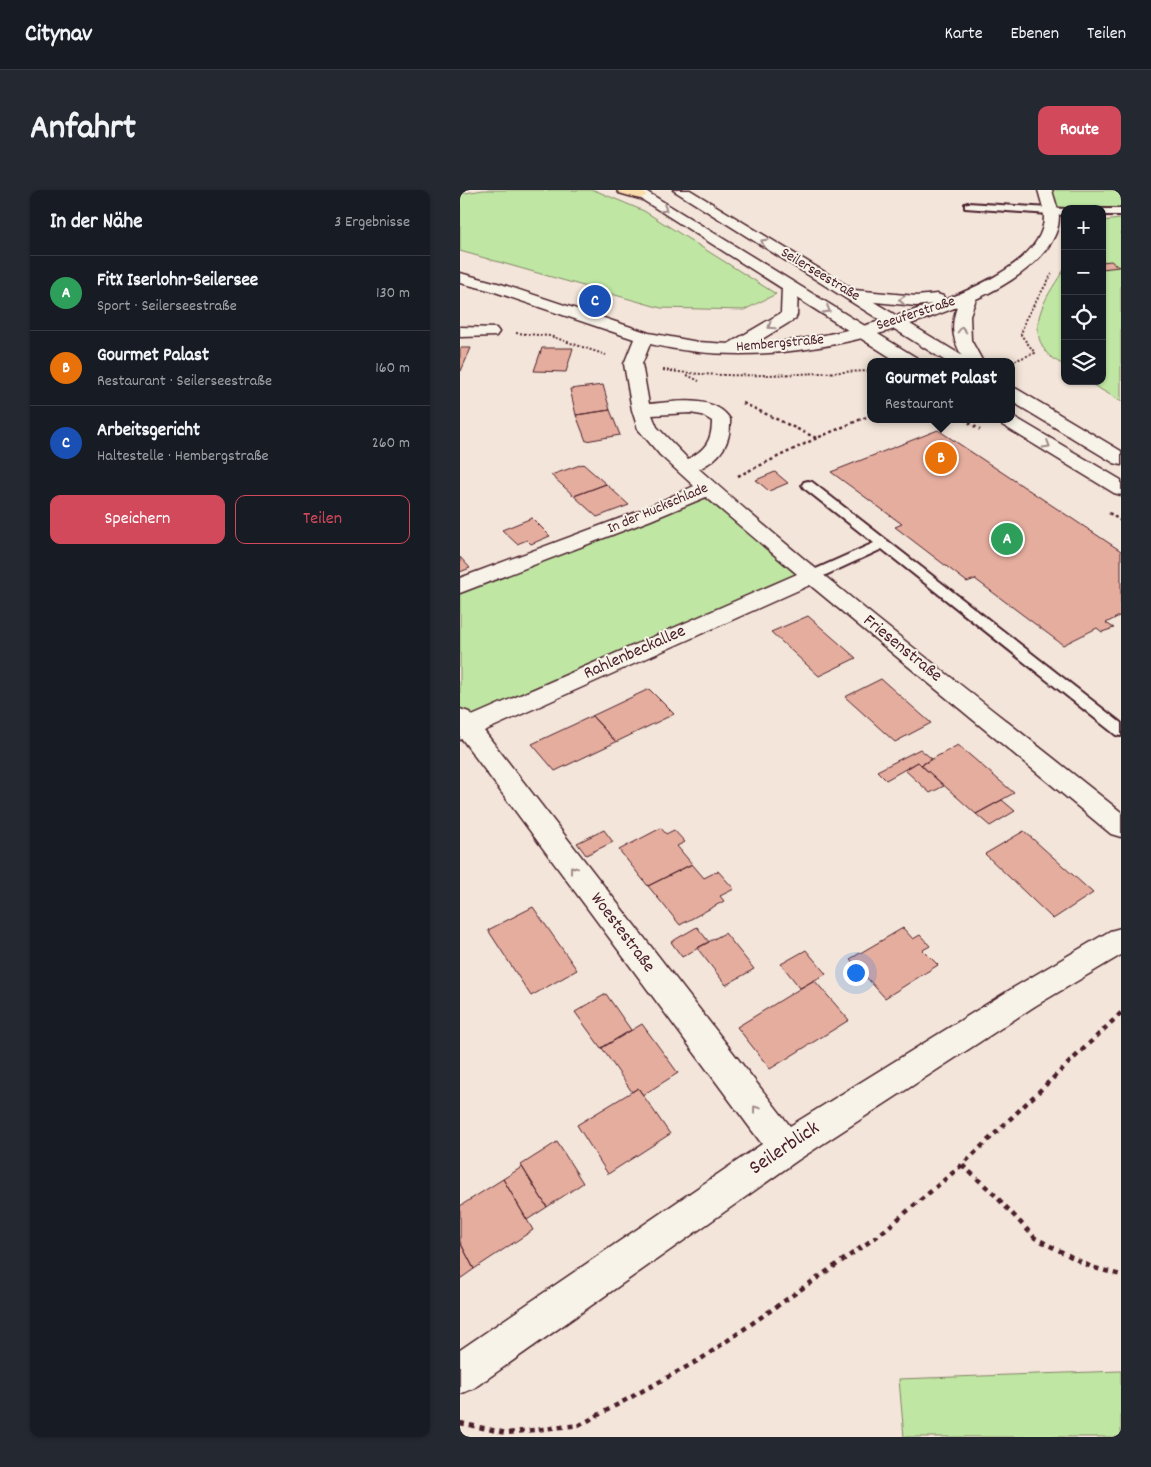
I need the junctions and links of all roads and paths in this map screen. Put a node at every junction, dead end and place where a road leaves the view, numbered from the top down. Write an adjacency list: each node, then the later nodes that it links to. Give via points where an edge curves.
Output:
1 (624, 190): 4 (highway)
2 (680, 190): 12 (street, Seilerseestraße, one-way to 2)
3 (1045, 190): 6 (street)
4 (637, 192): 11 (street, Seilerseestraße, one-way to 11)
5 (968, 206): 6 (lane)
6 (1059, 212): 9 (street, Seeuferstraße)
7 (1106, 212): 8 (lane)
8 (1121, 212)
9 (1034, 255): 13 (street, Seeuferstraße, via 1010,276); 23 (path, via 1056,267 1025,320 1021,335 1035,353)
10 (460, 278): 18 (street, Hembergstraße)
11 (790, 287): 15 (street, Seilerseestraße, one-way to 15); 19 (street, Hembergstraße, one-way to 19, via 789,315 752,338)
12 (854, 295): 13 (street, Seeuferstraße, one-way to 12, via 916,301); 14 (street, Seilerseestraße)
13 (968, 297): 14 (street, Seeuferstraße); 22 (street, Seeuferstraße, one-way to 13, via 962,340 962,315)
14 (895, 321): 15 (street, Seeuferstraße); 21 (street, Seilerseestraße)
15 (864, 331): 19 (street, Hembergstraße, via 788,347); 20 (street, Seilerseestraße)
16 (460, 332): 17 (street)
17 (490, 332)
18 (644, 337): 19 (street, Hembergstraße, via 701,349); 28 (street, Friesenstraße, via 633,364)
19 (726, 349)
20 (906, 358)
21 (954, 358)
22 (972, 358)
23 (1015, 360)
24 (686, 374): 25 (path)
25 (702, 383)
26 (1015, 395): 32 (street)
27 (741, 402): 31 (path)
28 (641, 410): 33 (street, Friesenstraße, via 648,429); 33 (street, via 690,407 708,410 721,419 722,434 710,457)
29 (867, 416): 31 (path, In der Huckschlade)
30 (1013, 423): 36 (street, one-way to 36)
31 (816, 438): 35 (path, In der Huckschlade)
32 (1121, 459)
33 (686, 468): 35 (street, Friesenstraße)
34 (808, 485): 37 (lane)
35 (708, 488): 38 (street, Friesenstraße); 39 (street, In der Huckschlade, via 644,516)
36 (1121, 489)
37 (883, 544): 38 (lane); 41 (lane)
38 (812, 576): 40 (street, Rahlenbeckallee); 42 (street, Friesenstraße)
39 (460, 586)
40 (463, 726): 45 (street, Woestestraße, one-way to 40)
41 (1121, 731)
42 (1121, 827)
43 (1121, 940): 45 (street, Seilerblick, via 1024,997)
44 (1121, 1013): 46 (path)
45 (786, 1148): 48 (street, Seilerblick)
46 (962, 1165): 47 (path, via 1035,1238 1091,1267); 49 (path, via 879,1235 701,1359 580,1425 506,1433)
47 (1121, 1275)
48 (460, 1374)
49 (460, 1422)

